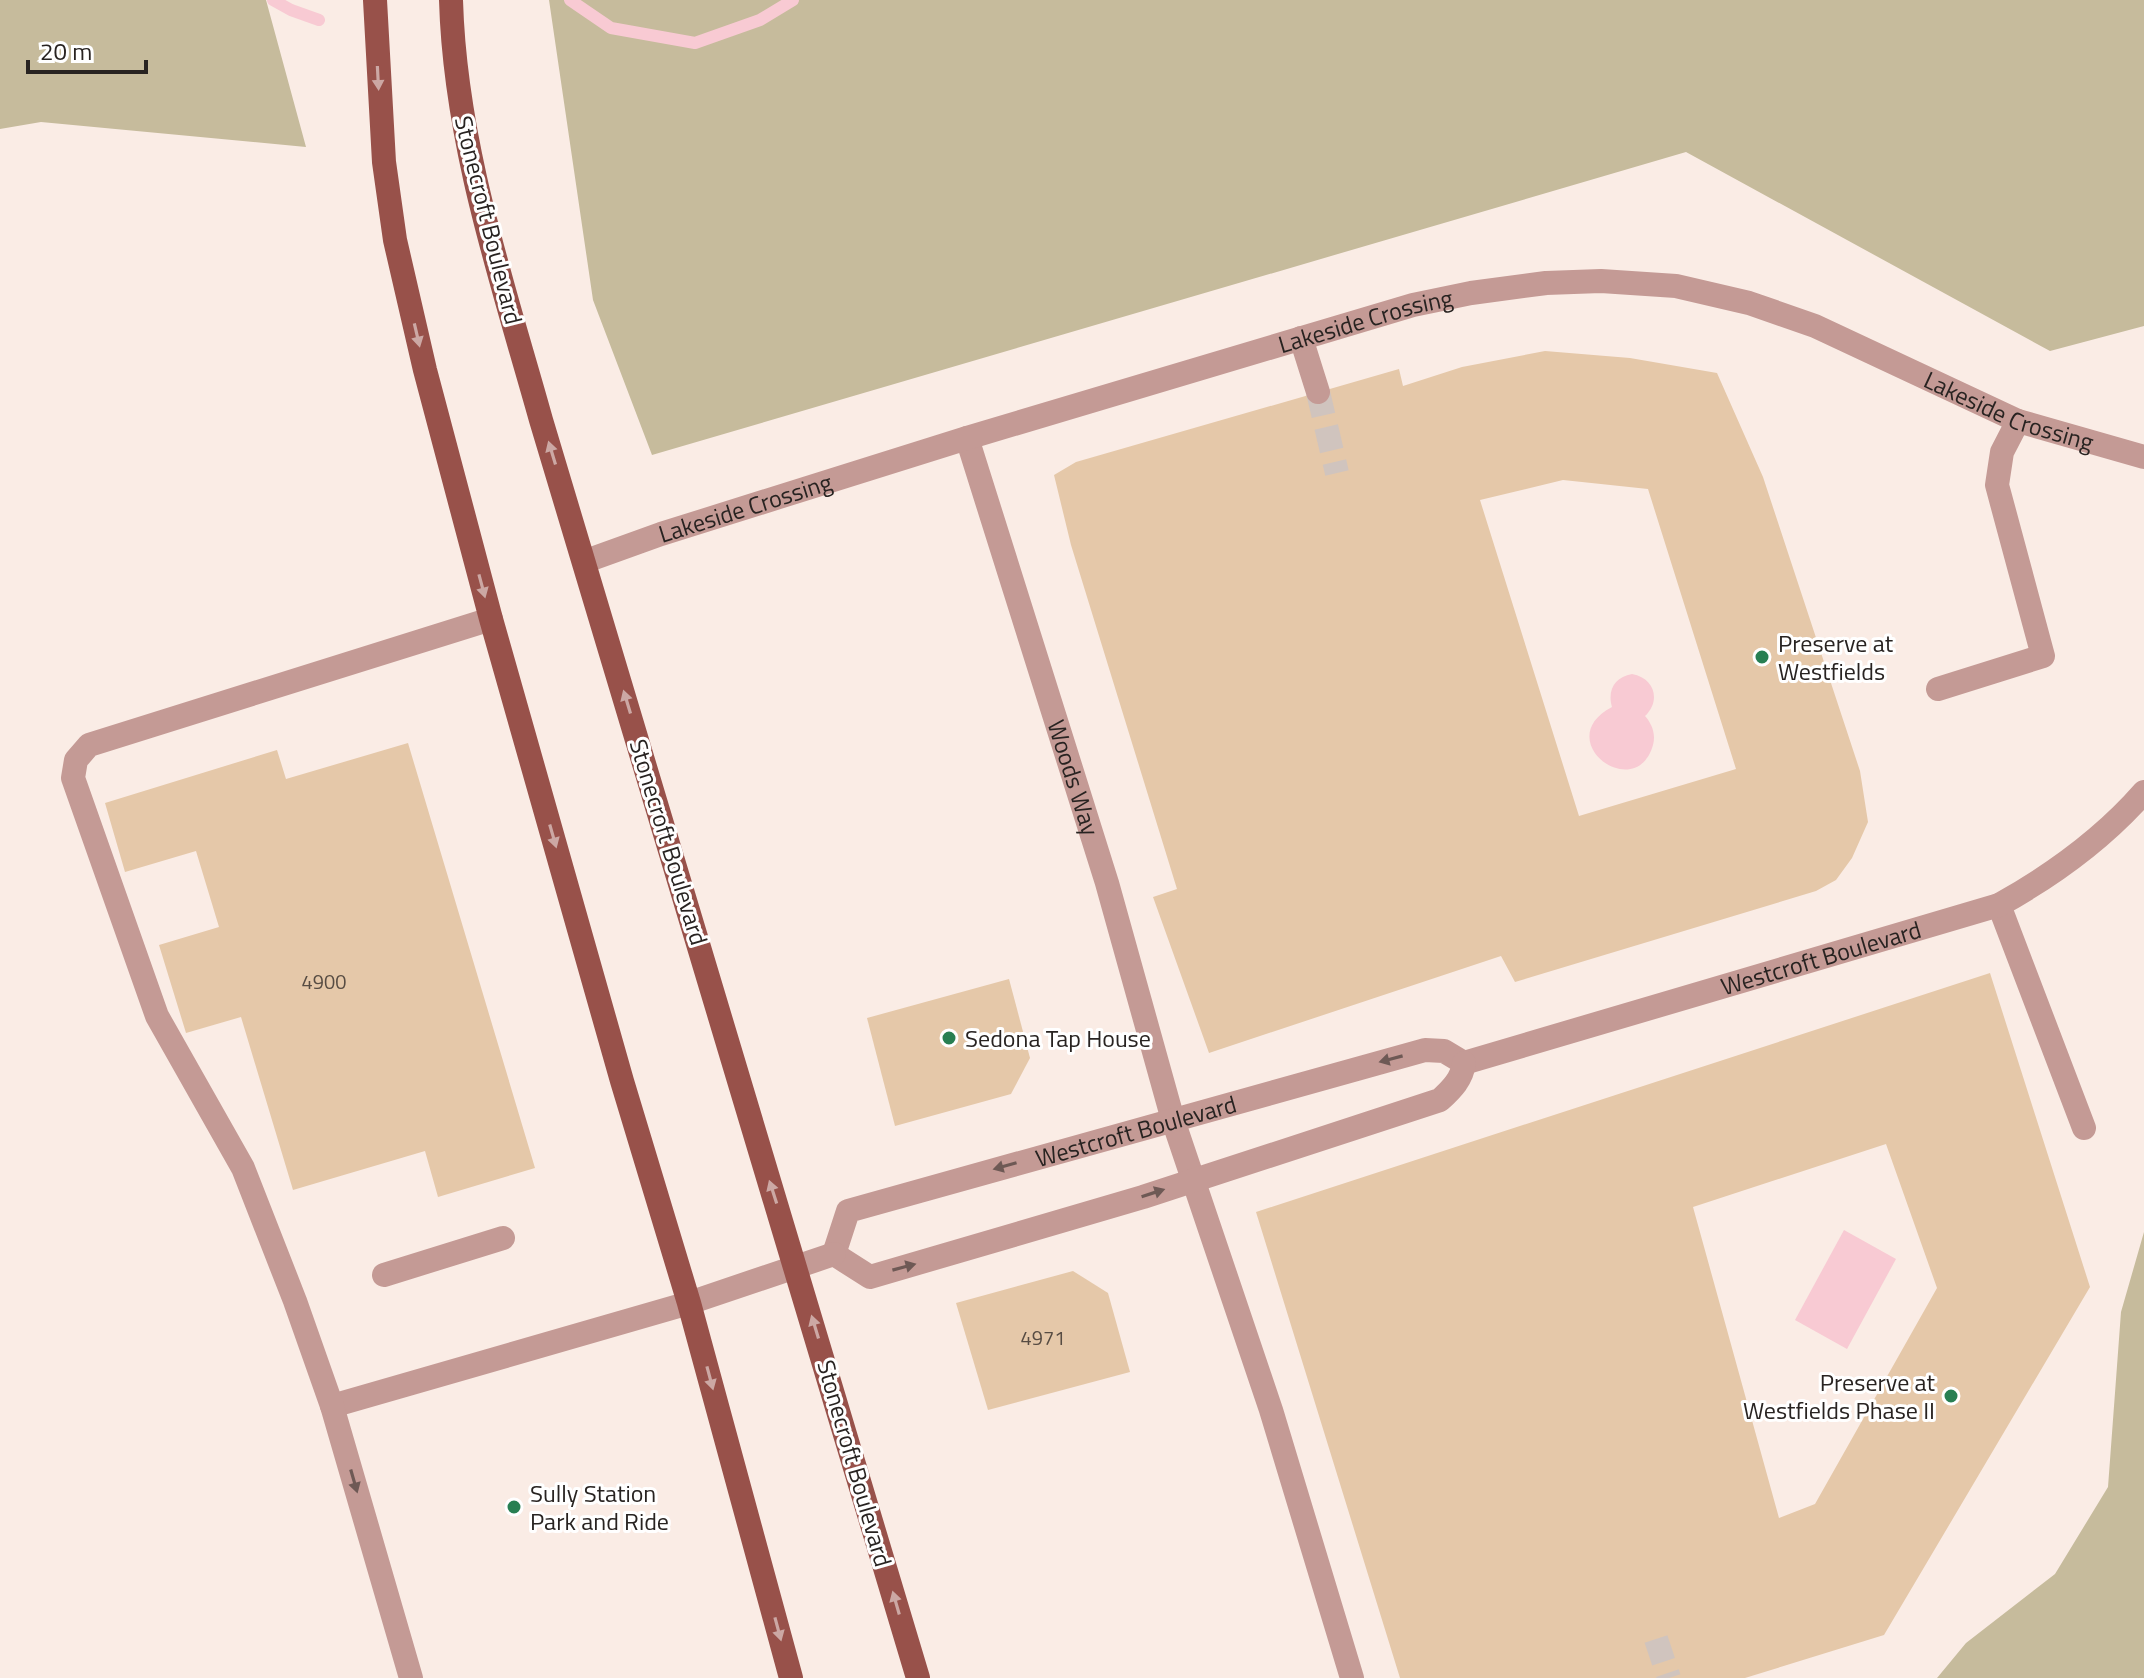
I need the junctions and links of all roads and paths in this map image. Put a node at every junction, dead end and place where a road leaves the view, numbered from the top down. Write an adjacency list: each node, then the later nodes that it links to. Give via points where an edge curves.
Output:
1 (375, 0): 9 (main road, one-way to 9, via 383,148 395,240)
2 (451, 0): 8 (main road, Stonecroft Boulevard, one-way to 2, via 485,221 462,108)
3 (1301, 338): 4 (street); 5 (street, Lakeside Crossing, via 1471,293 1601,281 1676,286 1815,326); 6 (street, Lakeside Crossing)
4 (1318, 392)
5 (2018, 421): 7 (street, Lakeside Crossing); 10 (street, via 2002,452 1997,485 2043,656)
6 (967, 438): 8 (street, Lakeside Crossing); 14 (street, Woods Way, via 1107,883)
7 (2144, 457)
8 (586, 561): 19 (main road, Stonecroft Boulevard, one-way to 8)
9 (491, 619): 21 (main road, one-way to 21); 22 (street, via 89,745 76,760 73,778 157,1016 243,1168)
10 (1938, 689)
11 (2144, 792): 12 (street, Westcroft Boulevard, via 2073,859)
12 (1999, 905): 13 (street, Westcroft Boulevard); 15 (street)
13 (1464, 1063): 14 (street, Westcroft Boulevard, one-way to 14, via 1444,1051 1425,1050); 16 (street, via 1462,1074 1440,1100)
14 (1173, 1120): 16 (street, Woods Way); 18 (street, Westcroft Boulevard, one-way to 18, via 848,1211)
15 (2084, 1128)
16 (1193, 1180): 18 (street, one-way to 16, via 870,1277); 26 (street, Woods Way, via 1271,1410)
17 (503, 1238): 20 (street)
18 (834, 1254): 19 (street)
19 (797, 1267): 21 (street); 25 (main road, Stonecroft Boulevard, one-way to 19)
20 (384, 1275)
21 (689, 1303): 22 (street); 24 (main road, one-way to 24)
22 (332, 1406): 23 (street, one-way to 23)
23 (411, 1678)
24 (791, 1678)
25 (918, 1678)
26 (1352, 1678)

